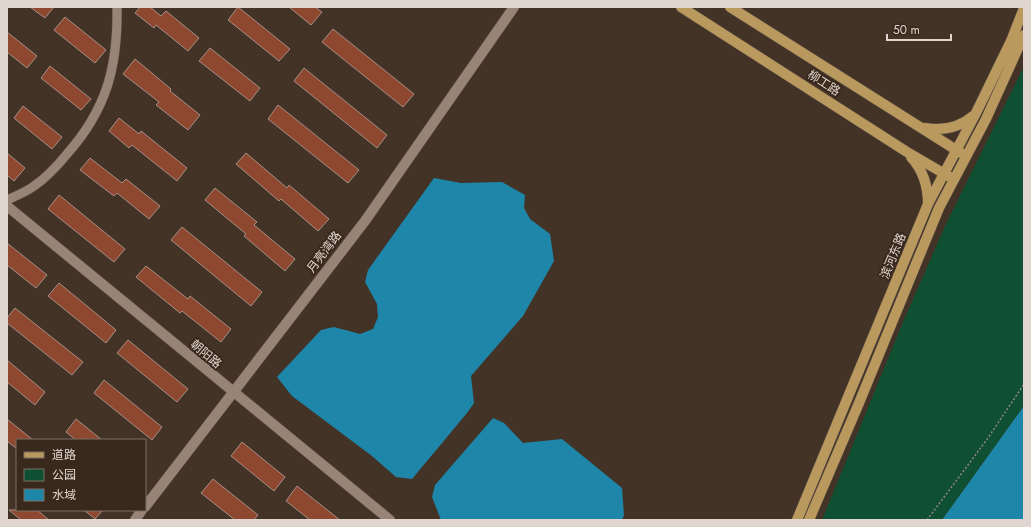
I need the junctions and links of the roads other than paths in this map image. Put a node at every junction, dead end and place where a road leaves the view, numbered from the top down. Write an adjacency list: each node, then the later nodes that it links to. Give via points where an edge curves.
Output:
1 (116, 7): 14 (street, via 117,34 111,75 101,106 84,135 61,162 34,186)
2 (514, 7): 17 (street, 月亮湾路, via 365,221)
3 (681, 7): 10 (main road, 柳工路)
4 (730, 7): 8 (main road, 柳工路)
5 (1024, 8): 7 (main road, 滨河东路)
6 (1024, 35): 11 (main road, 滨河东路, via 986,119)
7 (976, 113): 8 (main road, via 958,126 947,129 930,129); 9 (main road, 滨河东路)
8 (914, 124): 9 (main road, 柳工路)
9 (957, 150): 11 (main road, 柳工路); 12 (main road, 滨河东路)
10 (907, 152): 12 (main road, 柳工路); 15 (main road, via 923,176)
11 (966, 156): 13 (main road, 滨河东路)
12 (944, 174): 13 (main road, 柳工路); 15 (main road, 滨河东路)
13 (954, 179): 23 (main road, 滨河东路, via 938,208)
14 (7, 200)
15 (928, 204): 22 (main road, 滨河东路)
16 (7, 206): 17 (street, 朝阳路)
17 (233, 393): 18 (street, 月亮湾路); 21 (street, 朝阳路)
18 (146, 506)
19 (141, 511): 20 (street)
20 (135, 520)
21 (390, 520)
22 (798, 520)
23 (809, 520)

